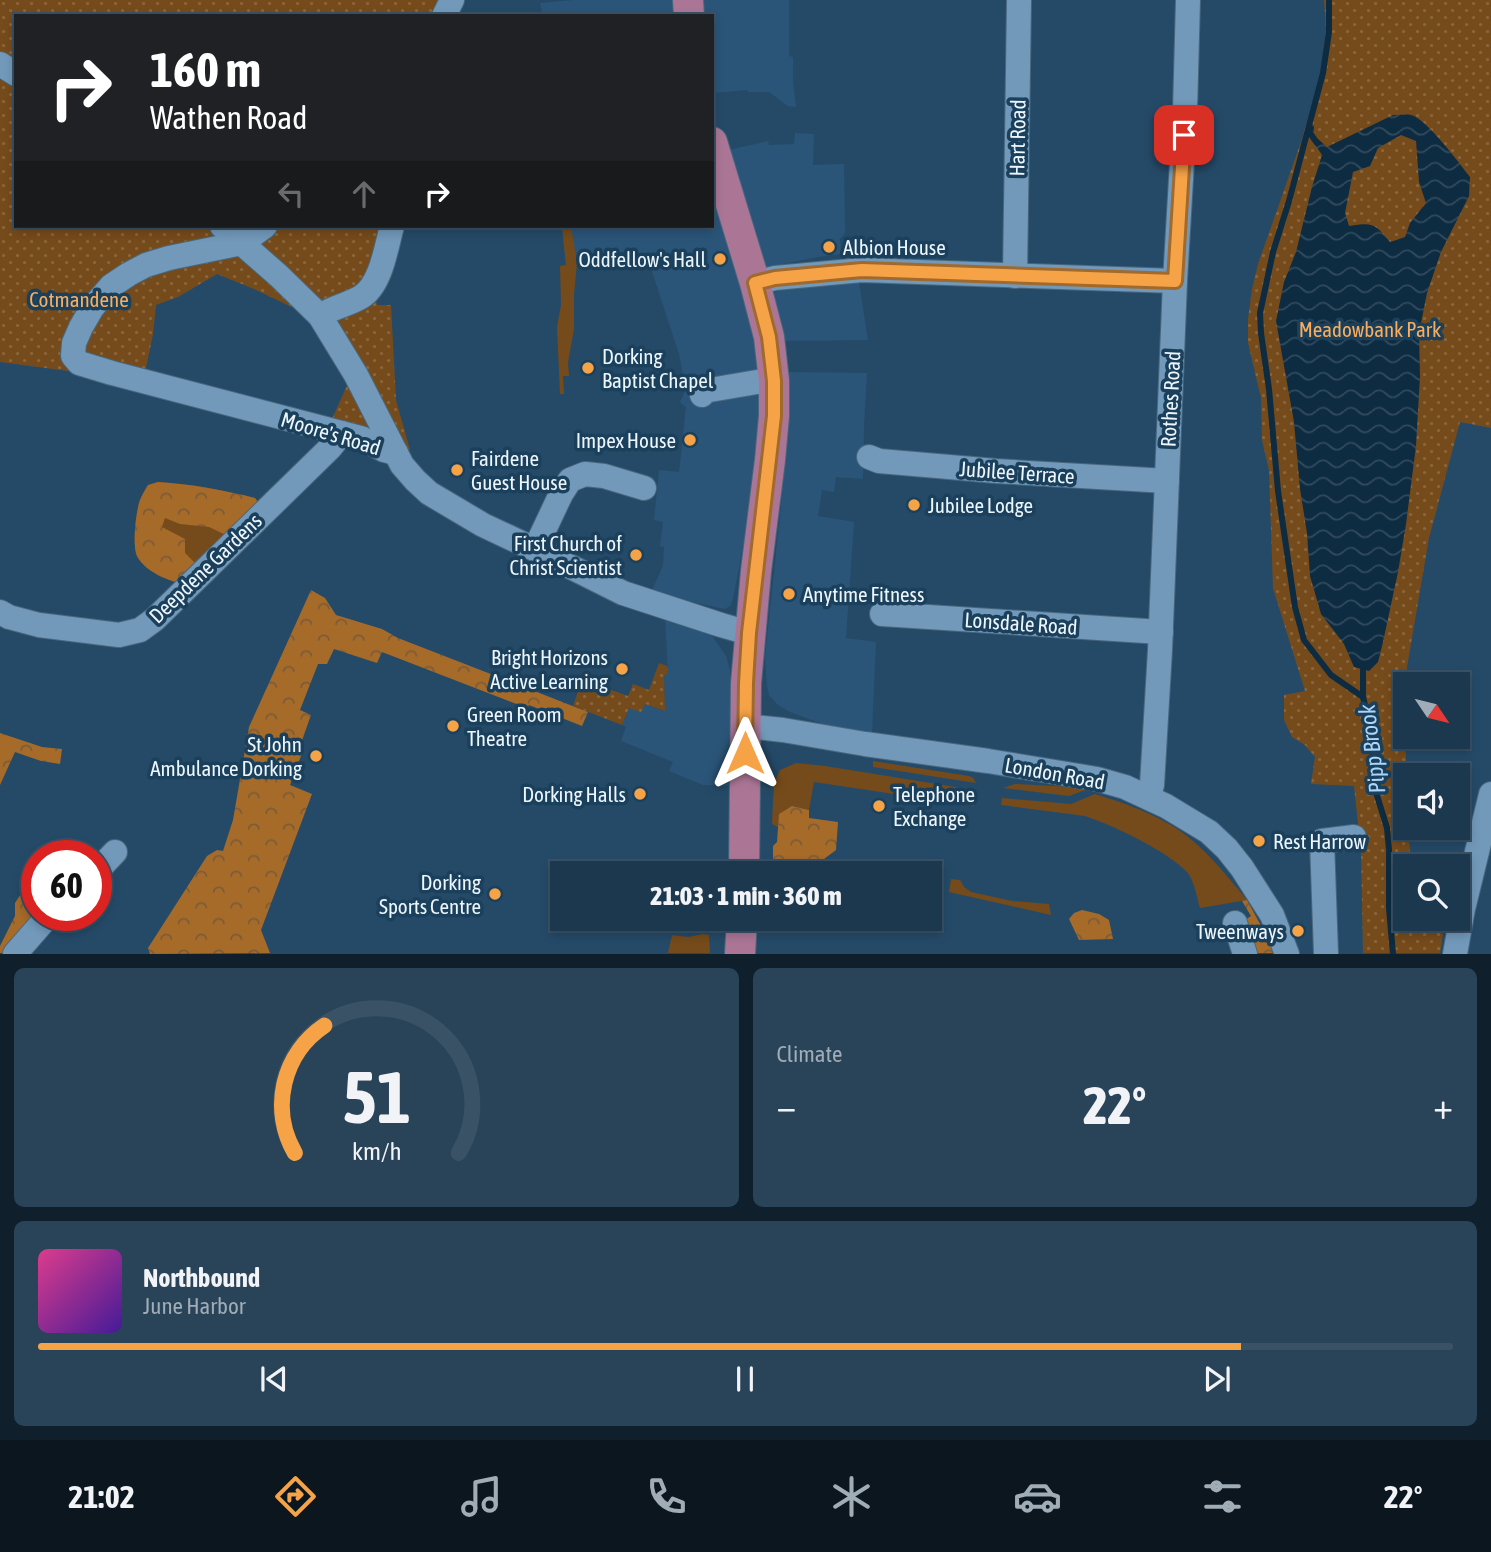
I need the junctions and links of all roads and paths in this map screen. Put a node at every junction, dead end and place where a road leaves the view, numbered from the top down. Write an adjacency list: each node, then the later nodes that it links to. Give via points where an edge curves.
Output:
1 (1019, 0): 8 (street, Hart Road)
2 (1188, 0): 9 (street, Rothes Road)
3 (714, 149): 10 (main road)
4 (224, 228): 7 (street)
5 (263, 228): 7 (street)
6 (391, 228): 11 (street, via 375,284 361,297)
7 (242, 243): 11 (street); 14 (street, Moore's Road, via 146,265 111,286 92,308 74,343 74,356 79,363 112,373)
8 (1015, 276): 9 (street); 10 (street, via 862,270)
9 (1175, 281): 17 (street, Rothes Road)
10 (755, 283): 12 (main road)
11 (320, 316): 15 (street)
12 (774, 381): 13 (street, via 704,391); 23 (main road, via 770,460)
13 (702, 395)
14 (342, 433): 15 (street, Moore's Road); 20 (street, Deepdene Gardens, via 140,630 119,635 52,627)
15 (396, 453): 19 (street, Moore's Road, via 415,480 436,498)
16 (869, 457): 17 (street, Jubilee Terrace, via 905,464)
17 (1167, 481): 22 (street, Rothes Road)
18 (644, 488): 19 (street, via 604,476 585,474 570,480)
19 (535, 549): 23 (street, Moore's Road, via 623,593)
20 (0, 612)
21 (882, 614): 22 (street, Lonsdale Road)
22 (1161, 632): 26 (street, Rothes Road)
23 (749, 633): 24 (main road)
24 (745, 726): 26 (street, London Road, via 1097,779); 30 (main road)
25 (1491, 794): 39 (street)
26 (1148, 797): 37 (street, London Road, via 1209,832 1227,849 1272,915)
27 (1354, 837): 38 (street, via 1322,841)
28 (115, 852): 29 (street)
29 (112, 855)
30 (744, 861)
31 (1235, 923): 36 (street)
32 (35, 931): 34 (street)
33 (741, 931): 35 (main road)
34 (15, 954)
35 (740, 954)
36 (1245, 954)
37 (1287, 954)
38 (1326, 954)
39 (1455, 954)

